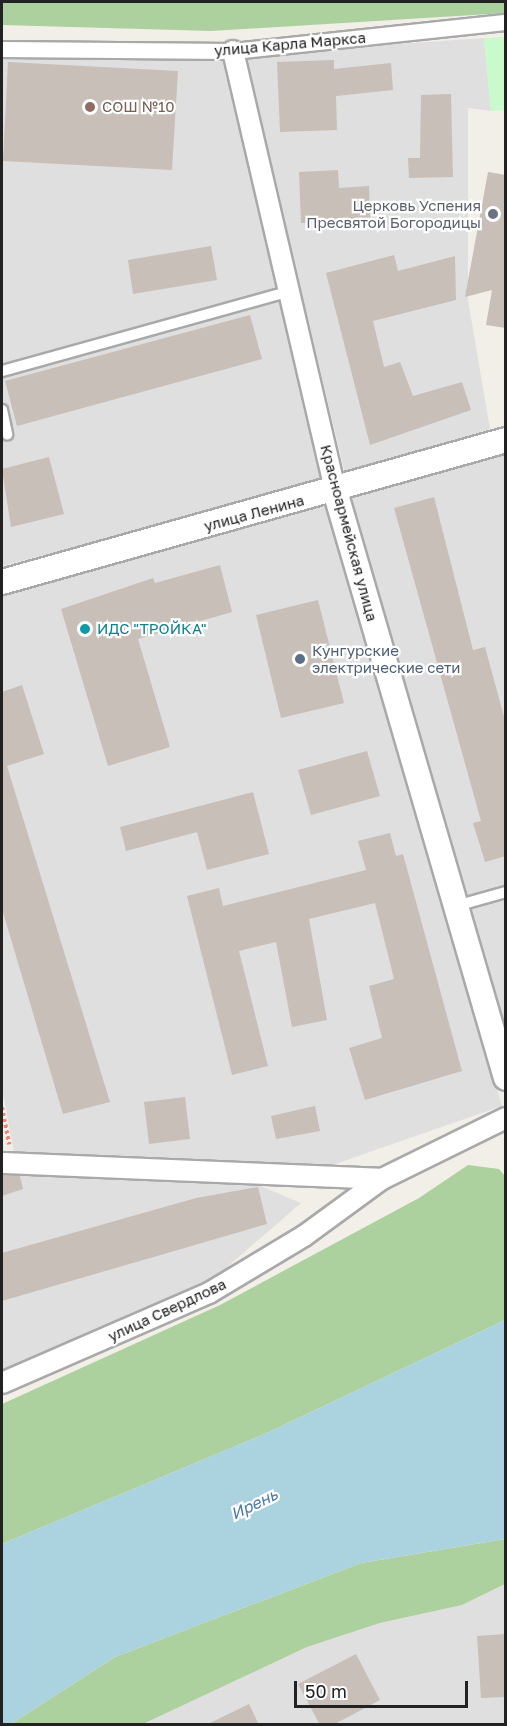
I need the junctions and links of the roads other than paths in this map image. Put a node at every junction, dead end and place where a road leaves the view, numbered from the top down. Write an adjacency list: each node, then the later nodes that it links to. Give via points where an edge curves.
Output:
1 (506, 22): 3 (street, улица Карла Маркса)
2 (2, 50): 3 (street, улица Карла Маркса)
3 (233, 51): 4 (street, Красноармейская улица)
4 (291, 291): 5 (lane); 9 (street, Красноармейская улица)
5 (2, 371)
6 (2, 410): 7 (lane)
7 (7, 434)
8 (506, 440): 9 (street, улица Ленина)
9 (335, 491): 10 (street, улица Ленина); 12 (street, Красноармейская улица)
10 (2, 582)
11 (506, 891): 12 (lane)
12 (455, 906): 13 (street, Красноармейская улица)
13 (506, 1078)
14 (506, 1118): 16 (street, улица Свердлова)
15 (6, 1161): 16 (street, улица Свердлова)
16 (382, 1179): 17 (street, улица Свердлова, via 304,1236 209,1293)
17 (2, 1383)

